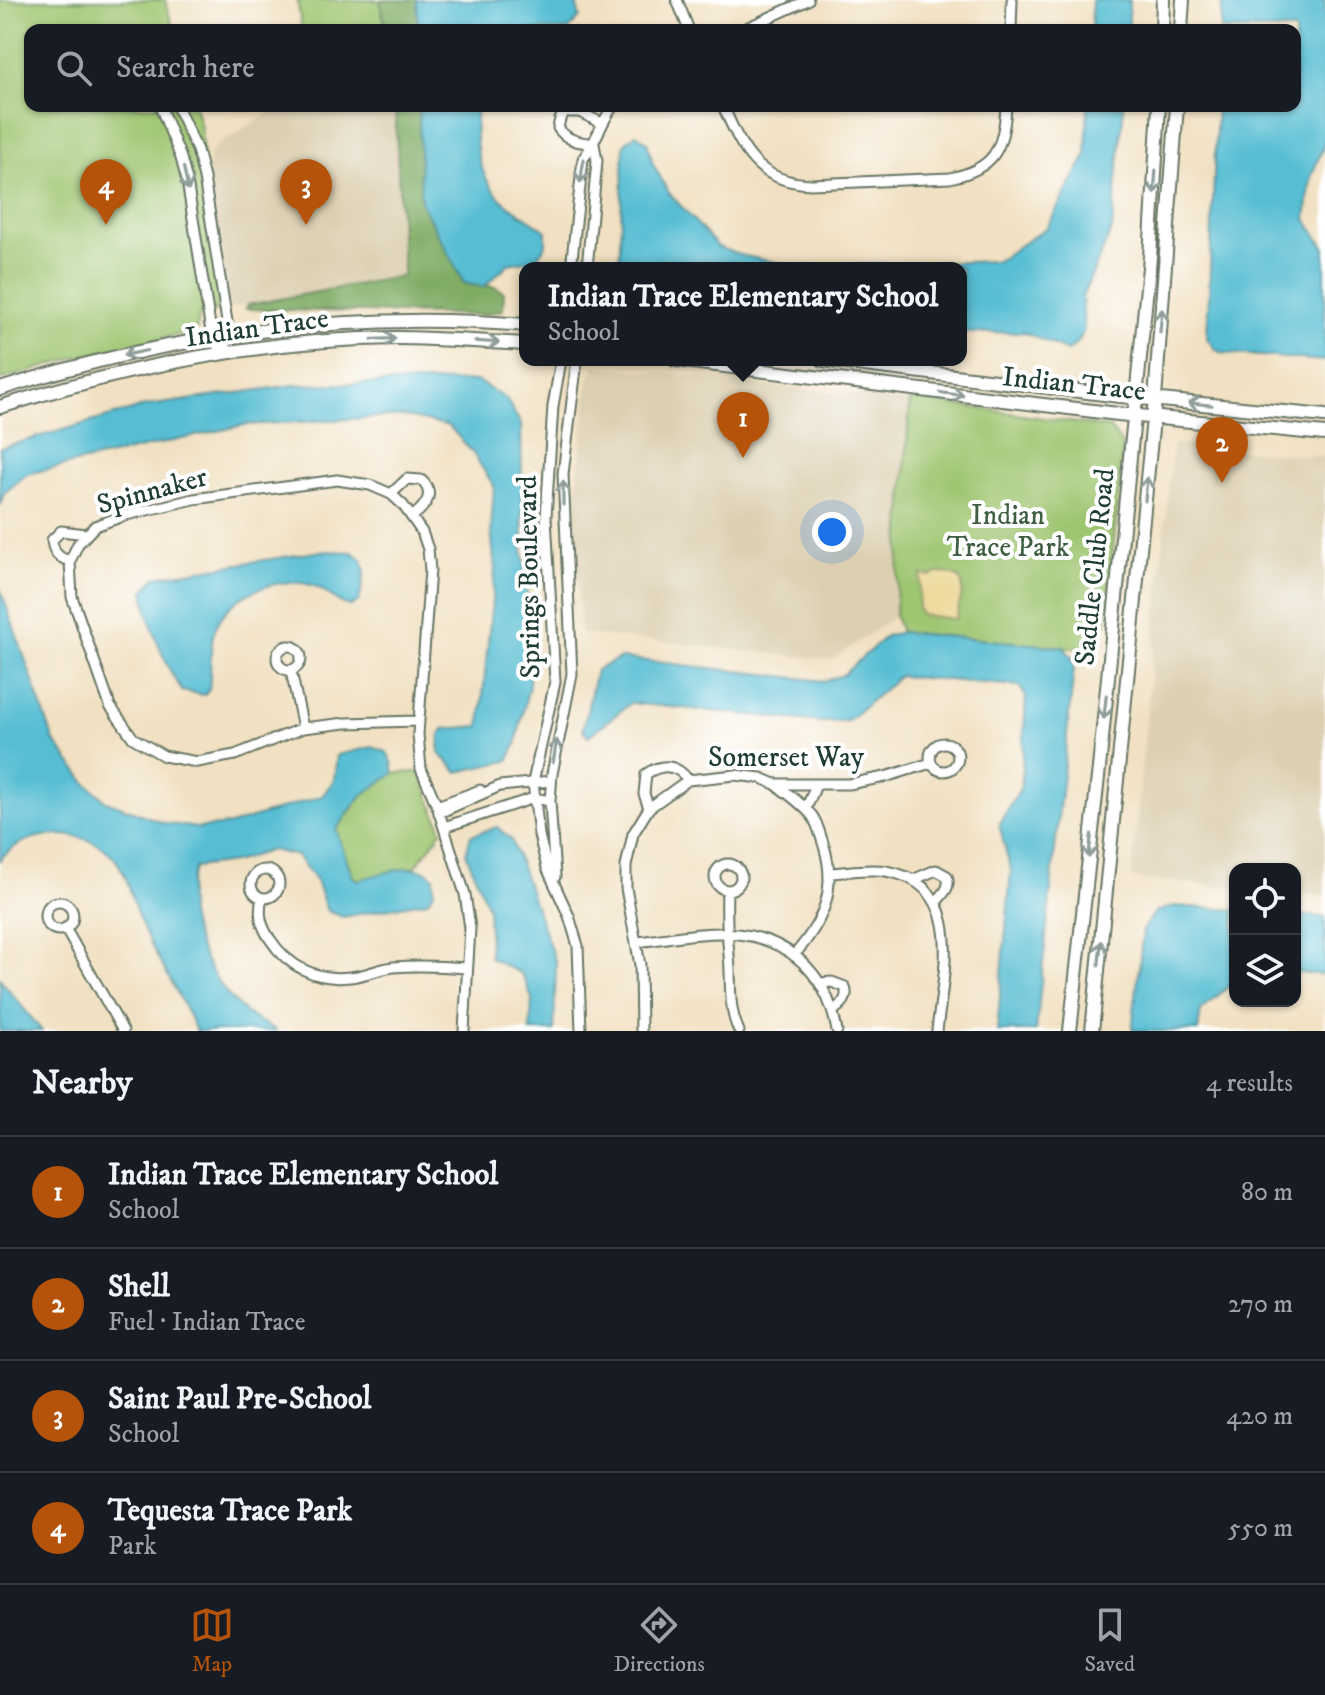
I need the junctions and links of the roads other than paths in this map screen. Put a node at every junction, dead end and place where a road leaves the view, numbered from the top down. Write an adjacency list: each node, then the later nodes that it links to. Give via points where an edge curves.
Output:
1 (677, 0): 6 (street)
2 (808, 0): 7 (street)
3 (1012, 0): 8 (street)
4 (1163, 0): 9 (main road)
5 (1183, 0): 10 (main road)
6 (687, 24)
7 (755, 24)
8 (1011, 24)
9 (1162, 24)
10 (1181, 24)
11 (162, 112): 28 (street, one-way to 28, via 187,181)
12 (180, 112): 27 (street, via 204,178)
13 (565, 112): 21 (street, via 558,128 563,135)
14 (575, 112): 20 (street)
15 (609, 112): 20 (street)
16 (726, 112): 17 (street, via 740,145 756,164 789,183 811,184 968,174 998,152)
17 (1006, 112)
18 (1159, 112): 36 (main road, Saddle Club Road, one-way to 36)
19 (1177, 112): 37 (main road, Saddle Club Road, one-way to 19)
20 (602, 123): 21 (street)
21 (594, 144): 22 (street, one-way to 22, via 583,159); 23 (street)
22 (576, 211): 23 (street); 24 (street)
23 (592, 213): 25 (street)
24 (572, 262)
25 (588, 262)
26 (519, 325): 27 (main road, Indian Trace, via 441,321)
27 (229, 334): 28 (main road, Indian Trace); 30 (street)
28 (212, 338): 30 (street); 35 (main road, Indian Trace, one-way to 35)
29 (519, 344): 30 (main road, Indian Trace, one-way to 29, via 398,338)
30 (223, 354): 38 (main road, Indian Trace, via 54,390)
31 (560, 366): 53 (street, Springs Boulevard, via 546,517 555,682)
32 (576, 366): 52 (street, Springs Boulevard, one-way to 32, via 572,674 563,474)
33 (725, 366): 39 (main road, Indian Trace, one-way to 39)
34 (874, 366): 36 (main road, Indian Trace)
35 (0, 389)
36 (1135, 397): 37 (main road, Indian Trace); 39 (main road, Saddle Club Road)
37 (1155, 399): 40 (main road, Indian Trace, one-way to 37); 41 (main road, Saddle Club Road)
38 (0, 407)
39 (1133, 415): 41 (main road, Indian Trace); 82 (main road, Saddle Club Road, one-way to 82)
40 (1325, 416)
41 (1153, 417): 42 (main road, Indian Trace); 83 (main road, Saddle Club Road, one-way to 41)
42 (1325, 434)
43 (391, 494): 44 (street, Spinnaker); 44 (street, via 407,479 427,485 428,502); 45 (street, Spinnaker, via 337,480 208,497 126,515)
44 (413, 516): 48 (street, Spinnaker, via 428,549 430,570)
45 (86, 534): 46 (street, Spinnaker); 46 (street, via 61,531 52,540 58,556)
46 (70, 561): 49 (street, via 72,597 110,706 133,738 164,756 197,762 235,755)
47 (291, 671): 49 (street)
48 (417, 721): 49 (street); 59 (street, Spinnaker, via 421,769)
49 (303, 728)
50 (931, 763): 55 (street, Somerset Way, via 849,784)
51 (688, 780): 54 (street, Somerset Way, via 735,775); 58 (street, Somerset Way); 58 (street, Somerset Way, via 674,767 646,774)
52 (551, 781): 53 (street); 57 (street, Springs Boulevard)
53 (533, 782): 56 (street, Springs Boulevard); 59 (street, via 500,786)
54 (775, 784): 55 (street, Somerset Way); 60 (street)
55 (816, 785): 60 (street)
56 (534, 798): 57 (street); 61 (street); 64 (street, Springs Boulevard, via 547,868)
57 (550, 801): 64 (street, Springs Boulevard)
58 (649, 808): 70 (street, Somerset Way, via 633,834 626,866)
59 (438, 809): 61 (street, Spinnaker)
60 (806, 809): 62 (street, via 815,821)
61 (444, 827): 72 (street, Spinnaker, via 465,894 470,928)
62 (831, 873): 63 (street, via 878,871); 71 (street, via 818,922)
63 (915, 879): 67 (street); 67 (street, via 943,871 949,882)
64 (556, 884): 77 (street, Springs Boulevard, via 578,946)
65 (727, 891): 69 (street)
66 (262, 898): 72 (street, via 265,932 289,961 310,972 350,977 415,965)
67 (937, 901): 81 (street, via 945,937)
68 (65, 928): 75 (street)
69 (725, 933): 70 (street); 71 (street, via 768,940); 79 (street, via 730,1002)
70 (637, 942): 78 (street, Somerset Way)
71 (795, 954): 73 (street)
72 (467, 968): 76 (street, Spinnaker)
73 (821, 983): 74 (street); 74 (street, via 845,987 844,1002)
74 (833, 1011): 80 (street)
75 (123, 1031)
76 (464, 1031)
77 (581, 1031)
78 (641, 1031)
79 (739, 1031)
80 (837, 1031)
81 (937, 1031)
82 (1070, 1031)
83 (1092, 1031)

